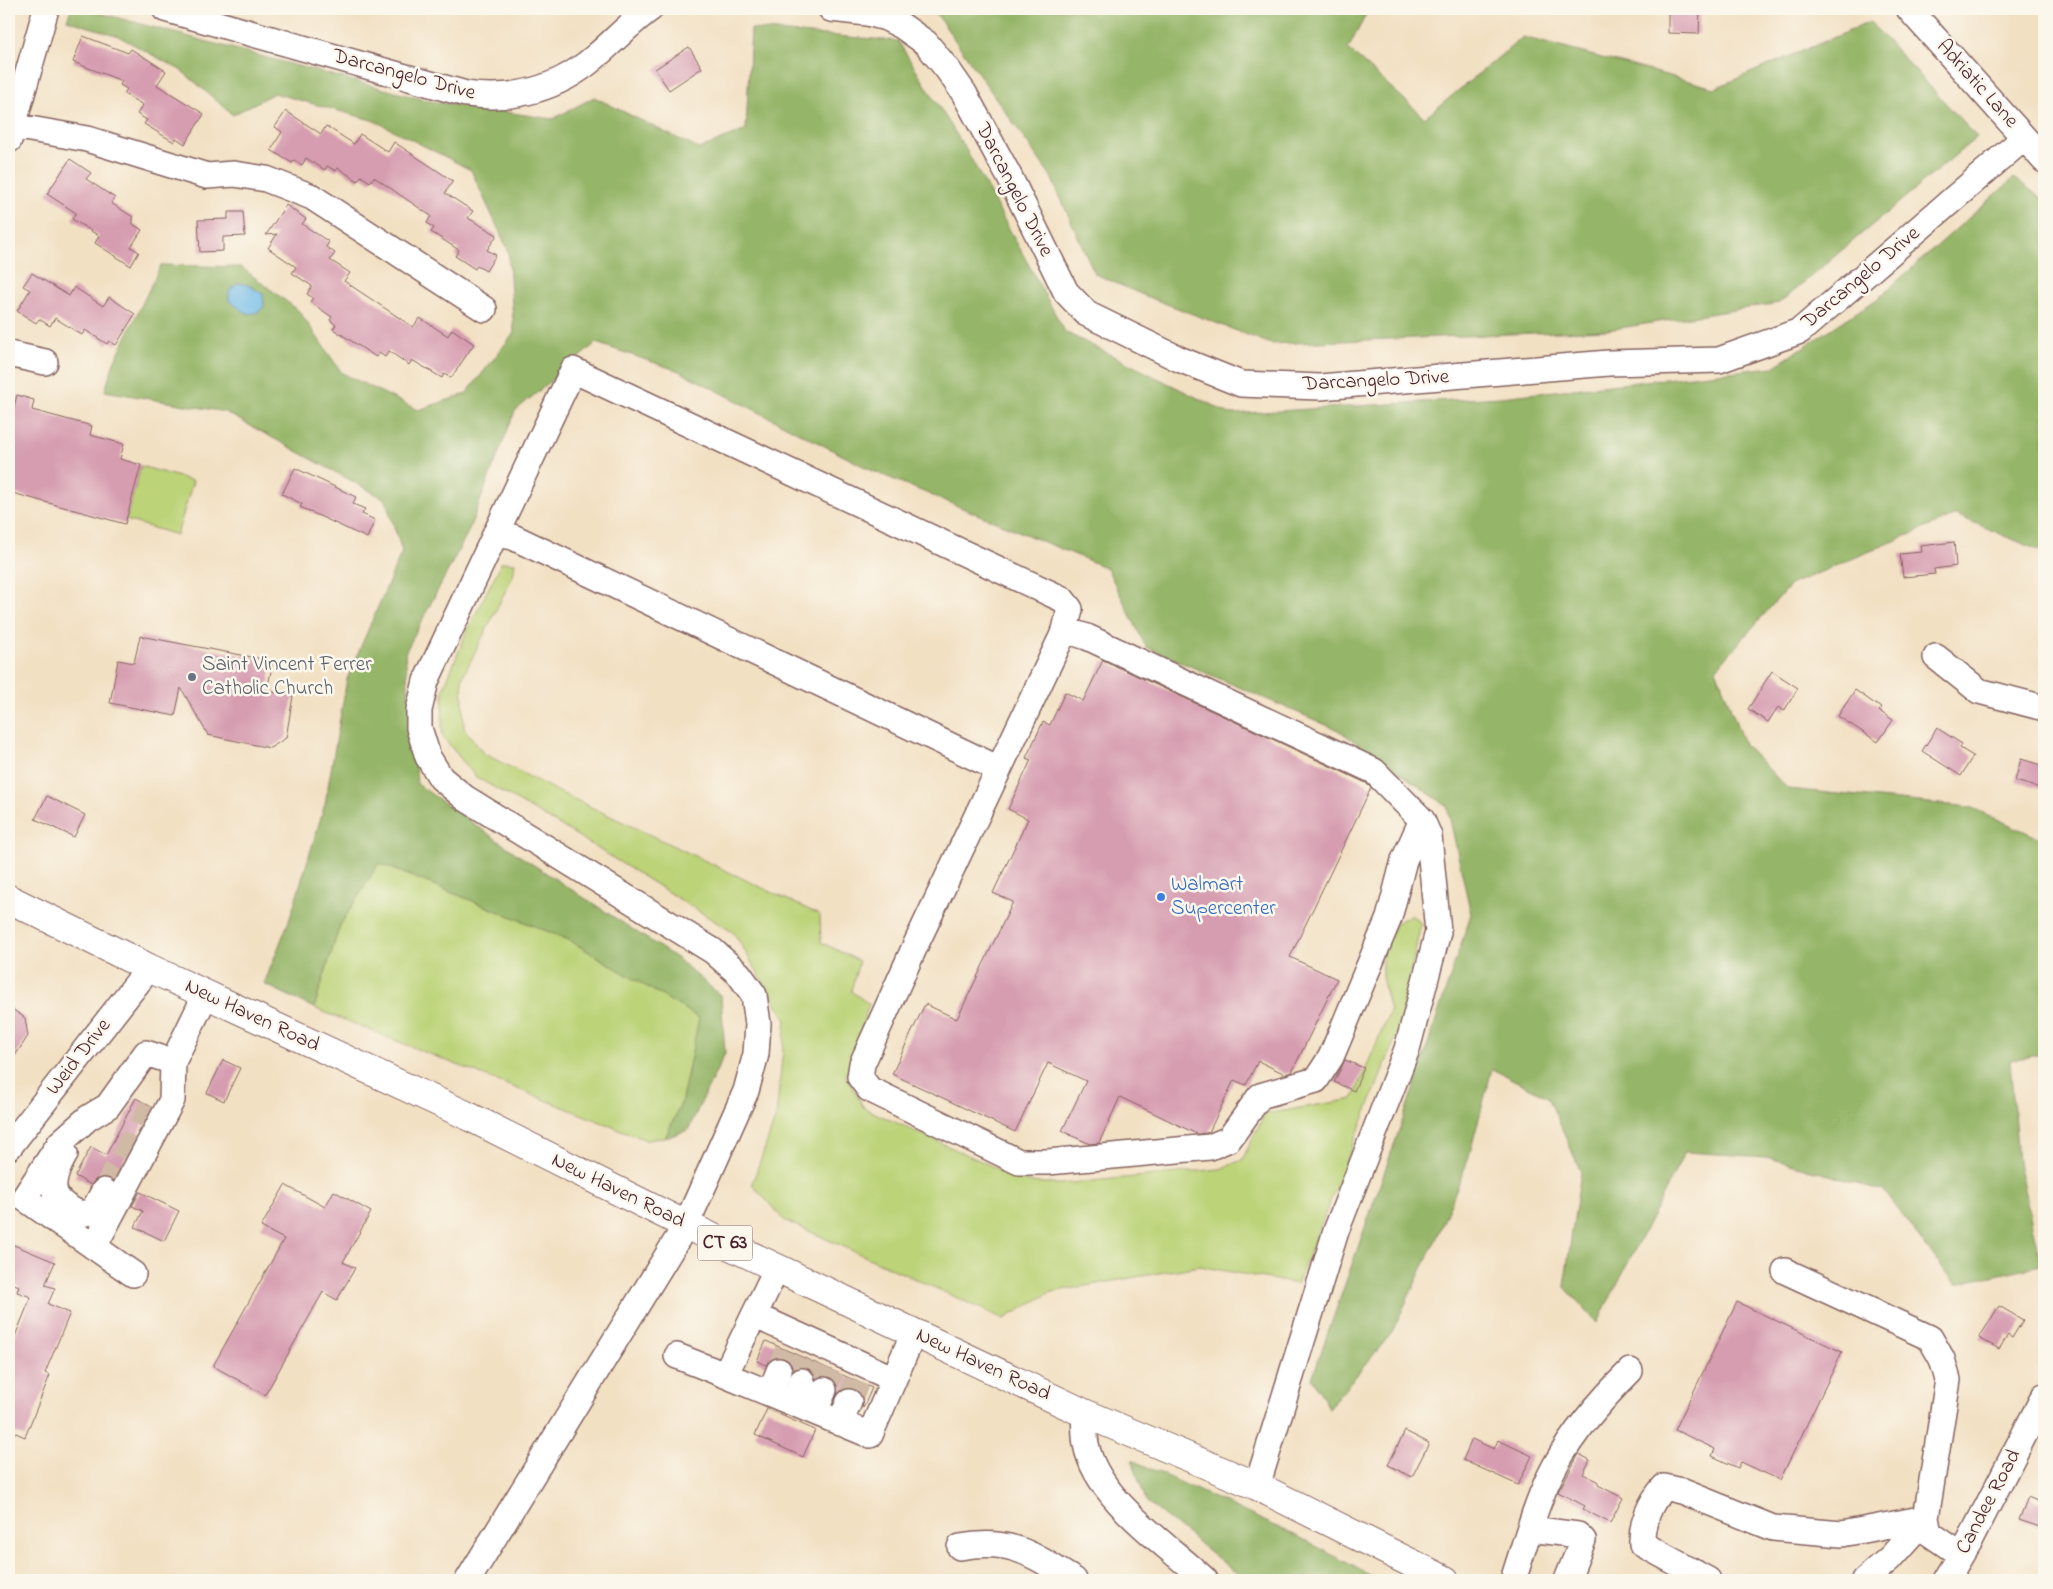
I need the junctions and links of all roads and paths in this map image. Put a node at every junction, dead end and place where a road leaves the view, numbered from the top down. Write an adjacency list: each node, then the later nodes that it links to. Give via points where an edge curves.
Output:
1 (46, 9): 6 (street)
2 (165, 9): 3 (street, Darcangelo Drive, via 466,94 487,97 513,96 555,84 590,62)
3 (650, 9)
4 (831, 9): 7 (street, Darcangelo Drive, via 886,18 926,43 968,102 1009,176 1066,292 1086,314 1178,359 1242,384 1320,387 1609,363 1719,360 1800,331)
5 (1909, 9): 7 (street, Adriatic Lane)
6 (11, 133): 9 (street, via 87,139 191,172 207,176 234,174 266,180 312,197)
7 (2024, 138): 8 (street, Adriatic Lane)
8 (2044, 160)
9 (484, 309)
10 (9, 354): 11 (street)
11 (45, 362)
12 (495, 534): 13 (street, via 573,370 1062,598 1070,609); 16 (street, via 513,537); 26 (street, via 424,688 419,728 428,757 441,778 465,798 713,951 739,974 754,995 758,1024 756,1054 746,1091)
13 (1065, 630): 16 (street); 17 (street, via 1087,637 1374,772)
14 (1936, 657): 15 (street, via 1978,691)
15 (2044, 708)
16 (999, 769): 17 (street, via 881,1021 862,1064 860,1077 869,1089 1019,1162 1210,1147 1229,1139 1260,1096 1316,1080 1331,1057 1389,918 1404,860)
17 (1422, 820): 42 (street, via 1429,836 1438,932 1407,1049 1336,1231)
18 (9, 900): 19 (main road, New Haven Road / CT 63)
19 (149, 968): 20 (main road, New Haven Road / CT 63); 24 (street, Weid Drive)
20 (206, 994): 21 (street); 26 (main road, New Haven Road / CT 63, via 466,1115)
21 (174, 1062): 22 (street); 23 (street, via 146,1053 108,1106); 27 (street, via 172,1100)
22 (152, 1106)
23 (88, 1118): 25 (street, via 57,1169 53,1190 60,1202 81,1214 93,1211); 27 (street, via 60,1144 24,1198)
24 (9, 1146)
25 (104, 1191)
26 (686, 1225): 28 (main road, New Haven Road / CT 63); 47 (street)
27 (94, 1247): 30 (street)
28 (777, 1268): 31 (street); 32 (main road, New Haven Road / CT 63)
29 (1785, 1271): 43 (street, via 1930,1338 1942,1359 1948,1380)
30 (133, 1274)
31 (754, 1315): 34 (street); 36 (street)
32 (914, 1332): 38 (street); 41 (main road, New Haven Road / CT 63)
33 (677, 1356): 36 (street)
34 (783, 1362): 36 (street); 37 (street); 37 (street)
35 (1630, 1371): 44 (street, via 1597,1405 1556,1464)
36 (725, 1375)
37 (817, 1377): 39 (street); 39 (street)
38 (894, 1378): 39 (street); 39 (street, via 870,1435)
39 (852, 1393)
40 (2044, 1396): 46 (street, Candee Road)
41 (1084, 1413): 42 (main road, New Haven Road / CT 63); 49 (street, via 1086,1444 1099,1477 1143,1530 1178,1554)
42 (1257, 1486): 50 (main road, New Haven Road / CT 63)
43 (1926, 1518): 46 (street, via 1929,1533); 53 (street, via 1842,1534 1773,1528 1664,1487 1656,1496 1642,1528 1642,1544); 54 (street)
44 (1530, 1529): 51 (street); 52 (street, via 1578,1535 1583,1540)
45 (960, 1547): 48 (street, via 981,1543 1010,1546 1028,1552)
46 (1961, 1555): 55 (street, Candee Road)
47 (468, 1580)
48 (1074, 1580)
49 (1205, 1580)
50 (1445, 1580)
51 (1513, 1580)
52 (1566, 1580)
53 (1708, 1580)
54 (1865, 1580)
55 (1946, 1580)

